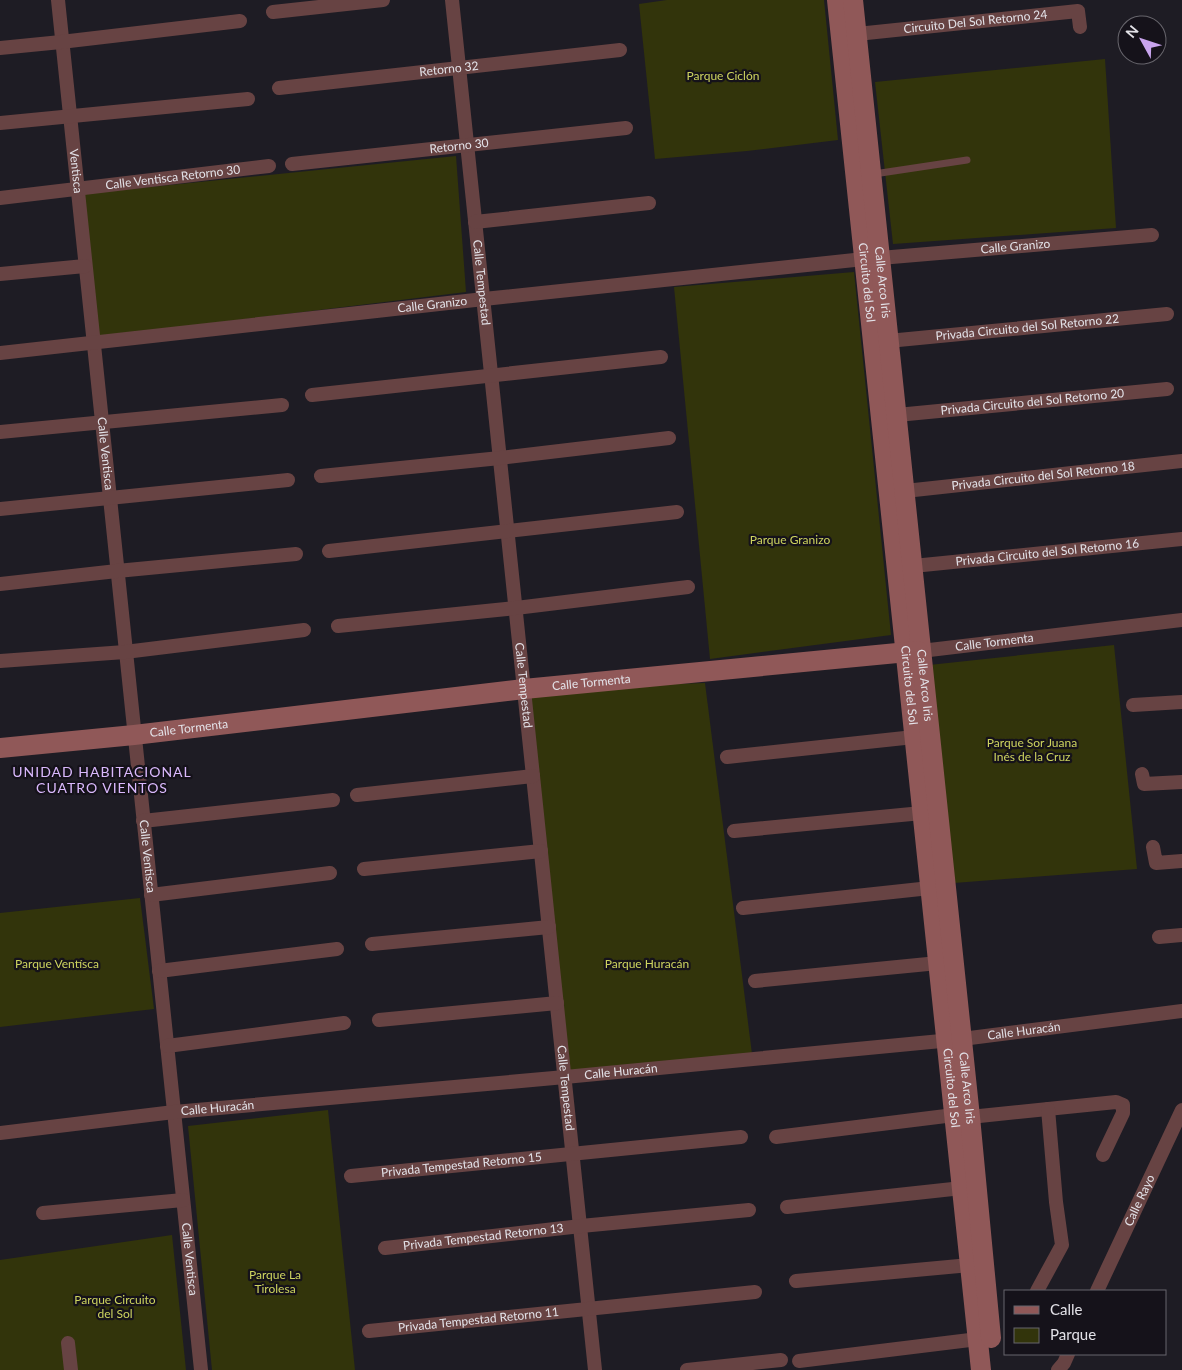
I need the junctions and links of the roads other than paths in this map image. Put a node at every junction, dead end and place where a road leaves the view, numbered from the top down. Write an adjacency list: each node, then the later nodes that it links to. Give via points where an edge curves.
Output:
1 (58, 0): 10 (street, Ventisca)
2 (384, 0): 6 (street)
3 (452, 0): 13 (street, Calle Tempestad)
4 (837, 0): 18 (street, Circuito del Sol)
5 (853, 0): 9 (street, Calle Arco Iris)
6 (273, 12)
7 (240, 21): 10 (street)
8 (1080, 27): 9 (street, Circuito Del Sol Retorno 24, via 1078,11)
9 (857, 34): 18 (street, Calle Arco Iris)
10 (61, 42): 11 (street); 16 (street, Ventisca)
11 (0, 48)
12 (620, 50): 13 (street, Retorno 32)
13 (459, 68): 14 (street, Retorno 32); 20 (street, Calle Tempestad)
14 (279, 88)
15 (248, 99): 16 (street)
16 (69, 116): 17 (street); 25 (street, Ventisca)
17 (0, 123)
18 (859, 126): 24 (street, Calle Arco Iris); 30 (street, Circuito del Sol)
19 (626, 128): 20 (street, Retorno 30)
20 (468, 145): 22 (street, Retorno 30); 28 (street, Calle Tempestad)
21 (967, 160): 24 (lane)
22 (292, 164)
23 (269, 166): 25 (street, Calle Ventisca Retorno 30)
24 (871, 175): 30 (street, Calle Arco Iris)
25 (77, 189): 26 (street, Calle Ventisca Retorno 30); 31 (street, Ventisca)
26 (0, 198)
27 (649, 203): 28 (street)
28 (475, 222): 33 (street, Calle Tempestad)
29 (1152, 235): 30 (street, Calle Granizo)
30 (872, 258): 33 (street, Calle Granizo); 35 (street, Calle Arco Iris); 68 (street, Circuito del Sol)
31 (85, 266): 32 (street); 36 (street, Ventisca)
32 (0, 274)
33 (484, 299): 36 (street, Calle Granizo); 39 (street, Calle Tempestad)
34 (1167, 314): 35 (street, Privada Circuito del Sol Retorno 22)
35 (888, 341): 43 (street, Calle Arco Iris)
36 (93, 344): 37 (street, Calle Granizo); 44 (street, Calle Ventisca)
37 (0, 353)
38 (661, 357): 39 (street)
39 (491, 376): 41 (street); 47 (street, Calle Tempestad)
40 (1167, 389): 43 (street, Privada Circuito del Sol Retorno 20)
41 (312, 395)
42 (282, 405): 44 (street)
43 (897, 415): 51 (street, Calle Arco Iris)
44 (101, 422): 45 (street); 52 (street, Calle Ventisca)
45 (0, 432)
46 (669, 438): 47 (street)
47 (500, 458): 49 (street); 55 (street, Calle Tempestad)
48 (1182, 461): 51 (street, Privada Circuito del Sol Retorno 18)
49 (321, 476)
50 (288, 480): 52 (street)
51 (905, 490): 59 (street, Calle Arco Iris)
52 (109, 498): 53 (street); 60 (street, Calle Ventisca)
53 (0, 509)
54 (677, 512): 55 (street)
55 (508, 532): 57 (street); 63 (street, Calle Tempestad)
56 (1182, 539): 59 (street, Privada Circuito del Sol Retorno 16)
57 (329, 551)
58 (296, 554): 60 (street)
59 (913, 566): 68 (street, Calle Arco Iris)
60 (117, 571): 61 (street); 67 (street, Calle Ventisca)
61 (0, 584)
62 (688, 587): 63 (street)
63 (516, 608): 65 (street); 70 (street, Calle Tempestad)
64 (1182, 620): 68 (street, Calle Tormenta)
65 (338, 626)
66 (304, 630): 67 (street)
67 (125, 652): 69 (street); 73 (street, Calle Ventisca)
68 (913, 652): 70 (street, Calle Tormenta); 74 (street, Circuito del Sol); 105 (street, Calle Arco Iris)
69 (0, 661)
70 (524, 690): 73 (street, Calle Tormenta); 78 (street, Calle Tempestad)
71 (1182, 702): 72 (street)
72 (1133, 705)
73 (134, 735): 75 (street, Calle Tormenta); 83 (street, Calle Ventisca)
74 (914, 737): 76 (street); 82 (street, Circuito del Sol)
75 (0, 748)
76 (727, 757)
77 (1142, 774): 79 (street, via 1144,784)
78 (533, 776): 80 (street); 86 (street, Calle Tempestad)
79 (1182, 782)
80 (357, 795)
81 (333, 800): 83 (street)
82 (922, 813): 84 (street); 90 (street, Circuito del Sol)
83 (143, 821): 91 (street, Calle Ventisca)
84 (734, 831)
85 (1154, 847): 87 (street, via 1156,863)
86 (541, 851): 88 (street); 93 (street, Calle Tempestad)
87 (1182, 860)
88 (364, 870)
89 (330, 873): 91 (street)
90 (930, 888): 92 (street); 98 (street, Circuito del Sol)
91 (151, 895): 99 (street, Calle Ventisca)
92 (743, 908)
93 (549, 927): 96 (street); 101 (street, Calle Tempestad)
94 (1182, 935): 95 (street)
95 (1159, 937)
96 (372, 944)
97 (337, 948): 99 (street)
98 (938, 963): 100 (street); 105 (street, Circuito del Sol)
99 (159, 971): 106 (street, Calle Ventisca)
100 (755, 981)
101 (557, 1002): 103 (street); 107 (street, Calle Tempestad)
102 (1182, 1011): 105 (street, Calle Huracán)
103 (379, 1020)
104 (344, 1024): 106 (street)
105 (954, 1039): 107 (street, Calle Huracán); 111 (street, Calle Arco Iris)
106 (167, 1046): 110 (street, Calle Ventisca)
107 (565, 1078): 110 (street, Calle Huracán); 115 (street, Calle Tempestad)
108 (1048, 1109): 111 (street); 116 (street, via 1116,1102 1123,1105 1123,1113); 127 (street, via 1062,1245)
109 (1182, 1110): 128 (street, Calle Rayo)
110 (174, 1112): 112 (street, Calle Huracán); 119 (street, Calle Ventisca)
111 (962, 1116): 114 (street); 118 (street, Circuito del Sol); 142 (street, Calle Arco Iris)
112 (0, 1133)
113 (741, 1137): 115 (street, Privada Tempestad Retorno 15)
114 (776, 1137)
115 (572, 1154): 117 (street, Privada Tempestad Retorno 15); 123 (street, Calle Tempestad)
116 (1104, 1155)
117 (351, 1176)
118 (962, 1188): 120 (street); 125 (street, Circuito del Sol)
119 (183, 1200): 122 (street); 138 (street, Calle Ventisca)
120 (788, 1207)
121 (749, 1210): 123 (street, Privada Tempestad Retorno 13)
122 (43, 1214)
123 (581, 1226): 124 (street, Privada Tempestad Retorno 13); 130 (street, Calle Tempestad)
124 (385, 1248)
125 (970, 1265): 126 (street); 132 (street, Circuito del Sol)
126 (796, 1281)
127 (1037, 1290)
128 (1097, 1290)
129 (755, 1292): 130 (street, Privada Tempestad Retorno 11)
130 (589, 1308): 131 (street, Privada Tempestad Retorno 11); 139 (street, Calle Tempestad)
131 (369, 1331)
132 (978, 1339): 136 (street); 141 (street, Circuito del Sol)
133 (68, 1343): 137 (street)
134 (1068, 1355): 143 (street)
135 (781, 1360): 140 (street)
136 (799, 1361)
137 (70, 1370)
138 (201, 1370)
139 (595, 1370)
140 (687, 1370)
141 (981, 1370)
142 (994, 1370)
143 (1058, 1370)

